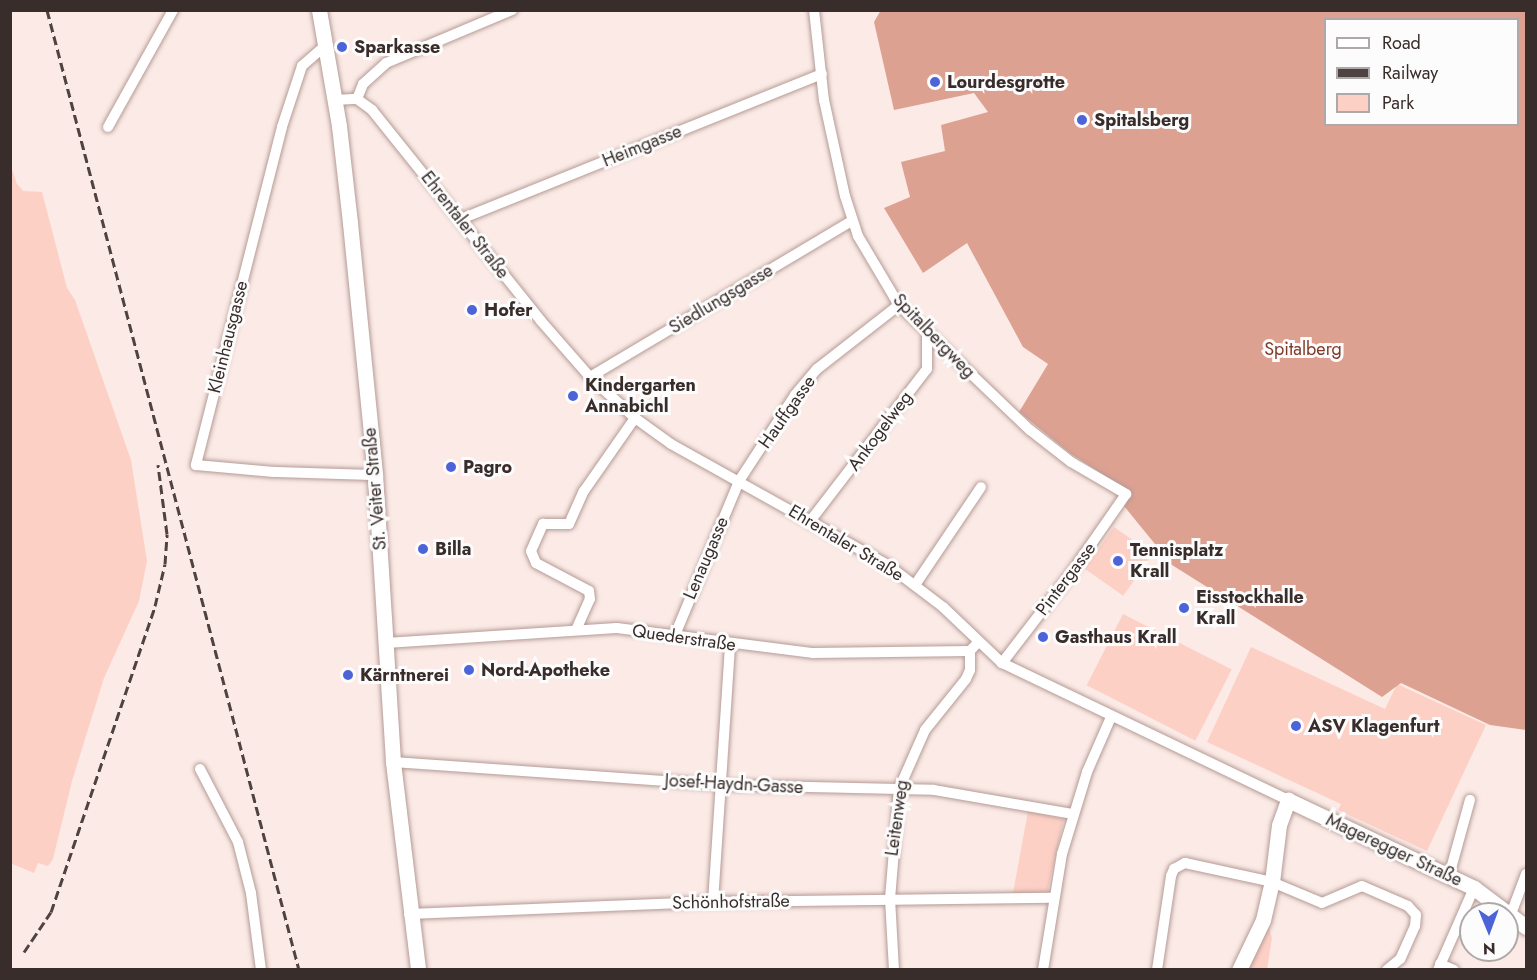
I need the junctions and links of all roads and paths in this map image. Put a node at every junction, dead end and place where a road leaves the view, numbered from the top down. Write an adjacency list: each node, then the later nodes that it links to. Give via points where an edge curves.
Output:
1 (319, 10): 5 (main road, St. Veiter Straße)
2 (512, 10): 7 (street, via 386,63 363,84)
3 (814, 10): 6 (street, Spitalbergweg)
4 (168, 12): 9 (street)
5 (326, 45): 8 (main road, St. Veiter Straße); 16 (street, Kleinhausgasse, via 302,66 282,127 196,465)
6 (822, 74): 10 (street, Heimgasse); 11 (street, Spitalbergweg, via 832,148)
7 (357, 99): 8 (street); 10 (street, Ehrentaler Straße, via 372,110)
8 (335, 100): 16 (main road, St. Veiter Straße)
9 (108, 127)
10 (461, 219): 14 (street, Ehrentaler Straße)
11 (852, 220): 12 (street, Spitalbergweg); 14 (street, Siedlungsgasse)
12 (899, 305): 13 (street, Spitalbergweg); 17 (street, Hauffgasse, via 817,369 795,395)
13 (927, 334): 19 (street, Spitalbergweg, via 1038,436 1071,462); 20 (street, Ankogelweg, via 927,369)
14 (590, 377): 15 (street, Ehrentaler Straße)
15 (634, 418): 17 (street, Ehrentaler Straße); 22 (street, via 584,490 569,524 543,524 531,551 536,563 589,591 590,599)
16 (375, 475): 25 (main road, St. Veiter Straße)
17 (739, 481): 20 (street, Ehrentaler Straße); 23 (street, Lenaugasse)
18 (981, 487): 21 (street)
19 (1125, 494): 28 (street, Pintergasse)
20 (811, 520): 21 (street, Ehrentaler Straße)
21 (915, 585): 24 (street, Ehrentaler Straße)
22 (576, 630): 23 (street, Quederstraße, via 616,628); 25 (street, Quederstraße)
23 (675, 636): 26 (street, Quederstraße)
24 (978, 642): 27 (street); 28 (street, Ehrentaler Straße)
25 (386, 643): 30 (main road, St. Veiter Straße)
26 (730, 644): 27 (street, Quederstraße, via 813,653); 32 (street)
27 (970, 651): 33 (street, Leitenweg, via 966,679 925,730)
28 (1002, 663): 29 (street, Ehrentaler Straße)
29 (1111, 717): 34 (street, Ehrentaler Straße); 36 (street)
30 (393, 762): 32 (street, Josef-Haydn-Gasse); 46 (main road, St. Veiter Straße)
31 (200, 768): 48 (street, via 238,842 251,893)
32 (720, 785): 33 (street, Josef-Haydn-Gasse); 43 (street)
33 (899, 789): 36 (street, Josef-Haydn-Gasse, via 934,790); 42 (street, Leitenweg)
34 (1288, 800): 38 (main road, Mageregger Straße); 39 (main road, via 1279,825)
35 (1470, 800): 38 (street)
36 (1073, 814): 41 (street)
37 (1527, 874): 45 (street)
38 (1449, 876): 40 (main road, Mageregger Straße)
39 (1272, 882): 52 (street, via 1193,863 1179,865 1171,876); 53 (main road, via 1263,920); 54 (street, via 1322,903 1362,886 1408,906 1416,915 1415,926 1400,959)
40 (1474, 888): 44 (main road, Mageregger Straße); 47 (street)
41 (1052, 898): 42 (street, Schönhofstraße); 51 (street)
42 (890, 899): 43 (street, Schönhofstraße); 50 (street, Leitenweg)
43 (713, 902): 46 (street, Schönhofstraße)
44 (1494, 902)
45 (1516, 902)
46 (409, 914): 49 (main road, St. Veiter Straße)
47 (1439, 967): 55 (street)
48 (261, 969)
49 (418, 969)
50 (894, 969)
51 (1043, 969)
52 (1157, 969)
53 (1239, 969)
54 (1388, 969)
55 (1454, 969)

